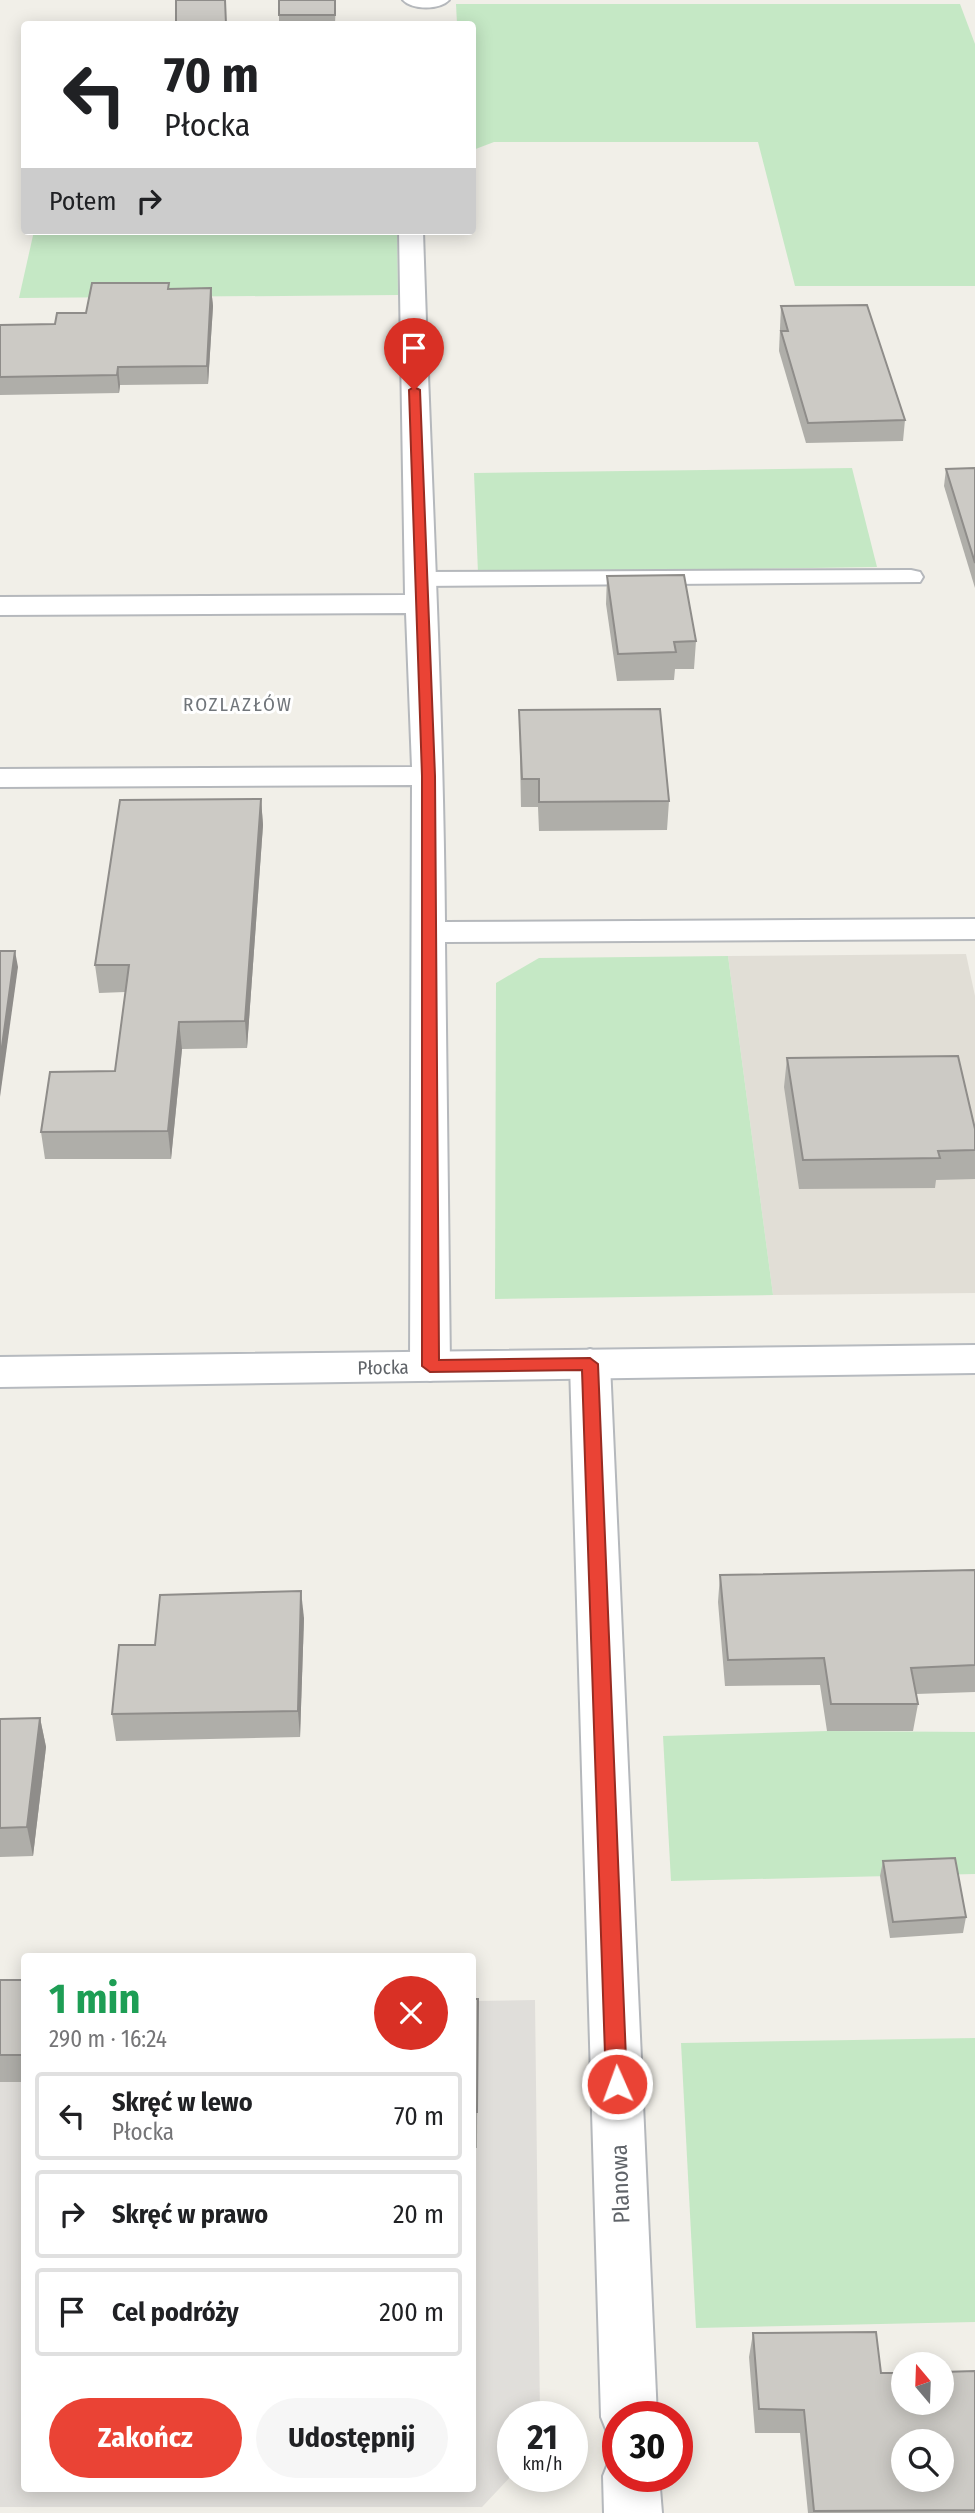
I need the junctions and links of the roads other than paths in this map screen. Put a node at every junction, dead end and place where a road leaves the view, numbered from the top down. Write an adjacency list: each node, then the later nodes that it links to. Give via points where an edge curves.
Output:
1 (413, 0): 2 (street); 3 (street)
2 (439, 0)
3 (412, 21)
4 (411, 235): 6 (street)
5 (911, 577): 6 (lane)
6 (420, 592): 7 (street); 8 (street)
7 (0, 606)
8 (429, 776): 9 (street); 11 (street)
9 (0, 778)
10 (975, 929): 11 (street)
11 (429, 932): 14 (street)
12 (975, 1359): 13 (street, Płocka)
13 (590, 1364): 14 (street, Płocka); 16 (street, Planowa)
14 (430, 1366): 15 (street, Płocka)
15 (0, 1372)
16 (628, 2401)
17 (632, 2492): 18 (street)
18 (633, 2513)

